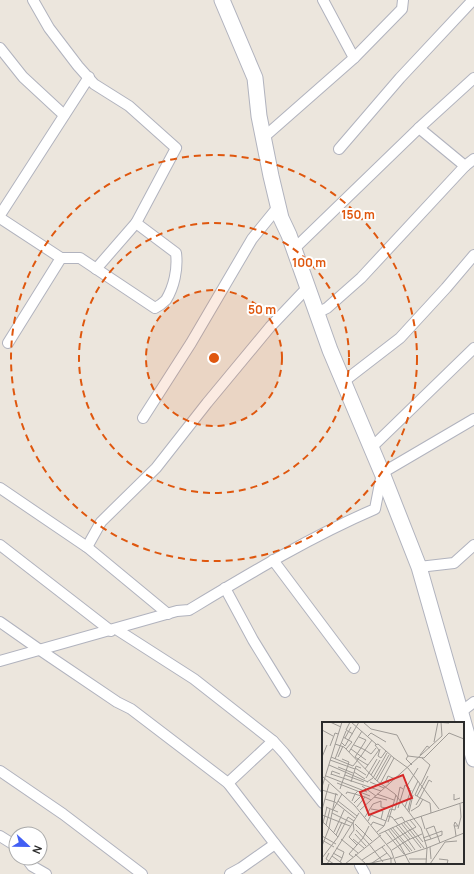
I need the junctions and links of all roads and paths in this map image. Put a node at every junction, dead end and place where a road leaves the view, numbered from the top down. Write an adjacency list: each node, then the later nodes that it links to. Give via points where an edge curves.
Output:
1 (34, 0): 8 (street, via 49,28)
2 (222, 0): 12 (street, via 256,78)
3 (323, 0): 7 (street)
4 (403, 0): 7 (street, via 402,9)
5 (473, 0): 13 (street)
6 (0, 48): 10 (street, via 23,77)
7 (354, 58): 12 (street)
8 (88, 77): 10 (street); 19 (street, via 94,84 129,106 176,148)
9 (474, 78): 11 (street)
10 (64, 115): 17 (street)
11 (419, 128): 15 (street); 20 (street)
12 (263, 138): 16 (street)
13 (339, 148)
14 (474, 159): 15 (street)
15 (465, 166): 25 (street, via 362,278 327,308)
16 (278, 206): 20 (street); 29 (street, via 252,239)
17 (0, 215)
18 (0, 218): 22 (street)
19 (136, 223): 23 (street); 23 (street, via 176,253 176,271 165,301 156,308)
20 (294, 249): 24 (street)
21 (474, 255): 28 (street, via 400,338)
22 (60, 258): 23 (street, via 80,258); 26 (street)
23 (96, 269)
24 (308, 287): 25 (street); 36 (street, via 270,327 156,468 101,522)
25 (317, 313): 28 (street)
26 (8, 343)
27 (474, 348): 31 (street)
28 (343, 382): 31 (street)
29 (143, 418)
30 (474, 419): 32 (street)
31 (371, 448): 32 (street)
32 (382, 473): 37 (street, via 375,509 348,520); 38 (street)
33 (0, 488): 36 (street)
34 (0, 545): 42 (street)
35 (474, 545): 38 (street, via 454,563)
36 (87, 547): 40 (street)
37 (273, 560): 39 (street); 45 (street)
38 (419, 567): 48 (street)
39 (225, 588): 40 (street, via 188,610); 46 (street)
40 (168, 614): 42 (street)
41 (0, 622): 43 (street)
42 (114, 630): 43 (street); 51 (street, via 194,679)
43 (40, 650): 44 (street); 54 (street, via 131,709)
44 (0, 661)
45 (354, 668)
46 (285, 692)
47 (474, 702): 48 (street)
48 (461, 712): 49 (street)
49 (464, 722)
50 (464, 723): 52 (street)
51 (273, 741): 54 (street); 55 (street)
52 (474, 759)
53 (0, 771): 61 (street, via 63,814)
54 (228, 783): 56 (street)
55 (322, 802)
56 (275, 844): 59 (street); 63 (street)
57 (360, 864): 64 (street)
58 (31, 866): 60 (street)
59 (242, 871): 62 (street)
60 (46, 874)
61 (142, 874)
62 (230, 874)
63 (299, 874)
64 (365, 874)

